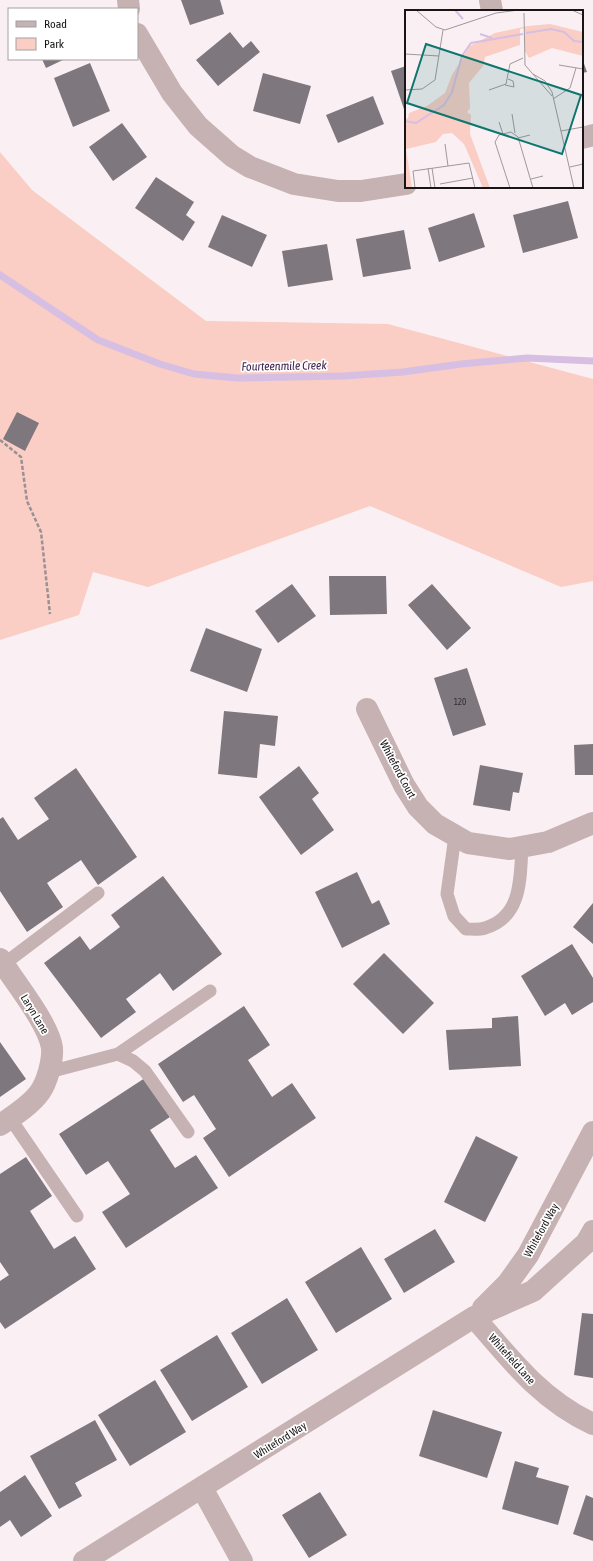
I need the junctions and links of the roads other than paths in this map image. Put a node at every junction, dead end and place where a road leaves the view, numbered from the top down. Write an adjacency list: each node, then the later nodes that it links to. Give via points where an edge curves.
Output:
1 (490, 0): 2 (street)
2 (492, 10)
3 (138, 36): 6 (street, via 172,93 198,126 232,156 250,167 294,184 338,191 360,191)
4 (593, 135): 5 (street)
5 (583, 138)
6 (405, 184)
7 (367, 709): 9 (street, Whiteford Court, via 404,785 418,807 435,824)
8 (593, 823): 10 (street, Whiteford Court, via 548,842)
9 (455, 836): 10 (street, Whiteford Court, via 468,843 510,849); 10 (lane, via 446,894 454,916 466,929 484,929 501,921 514,906 520,882)
10 (522, 847)
11 (98, 893): 12 (lane)
12 (2, 962): 15 (street, Laryn Lane, via 46,1029 52,1049)
13 (210, 990): 14 (lane)
14 (118, 1054): 15 (lane); 17 (lane, via 133,1061 145,1071)
15 (49, 1072): 16 (street, Laryn Lane, via 40,1092)
16 (5, 1122): 19 (lane)
17 (188, 1132)
18 (593, 1132): 21 (street, Whiteford Way, via 528,1255 508,1283)
19 (77, 1216)
20 (593, 1231): 21 (street, Whiteford Way, via 586,1244 533,1291)
21 (474, 1317): 22 (street, Whitefield Lane, via 541,1391); 23 (street, Whiteford Way)
22 (593, 1424)
23 (202, 1488): 24 (street, Whiteford Way); 25 (street)
24 (84, 1561)
25 (242, 1561)

